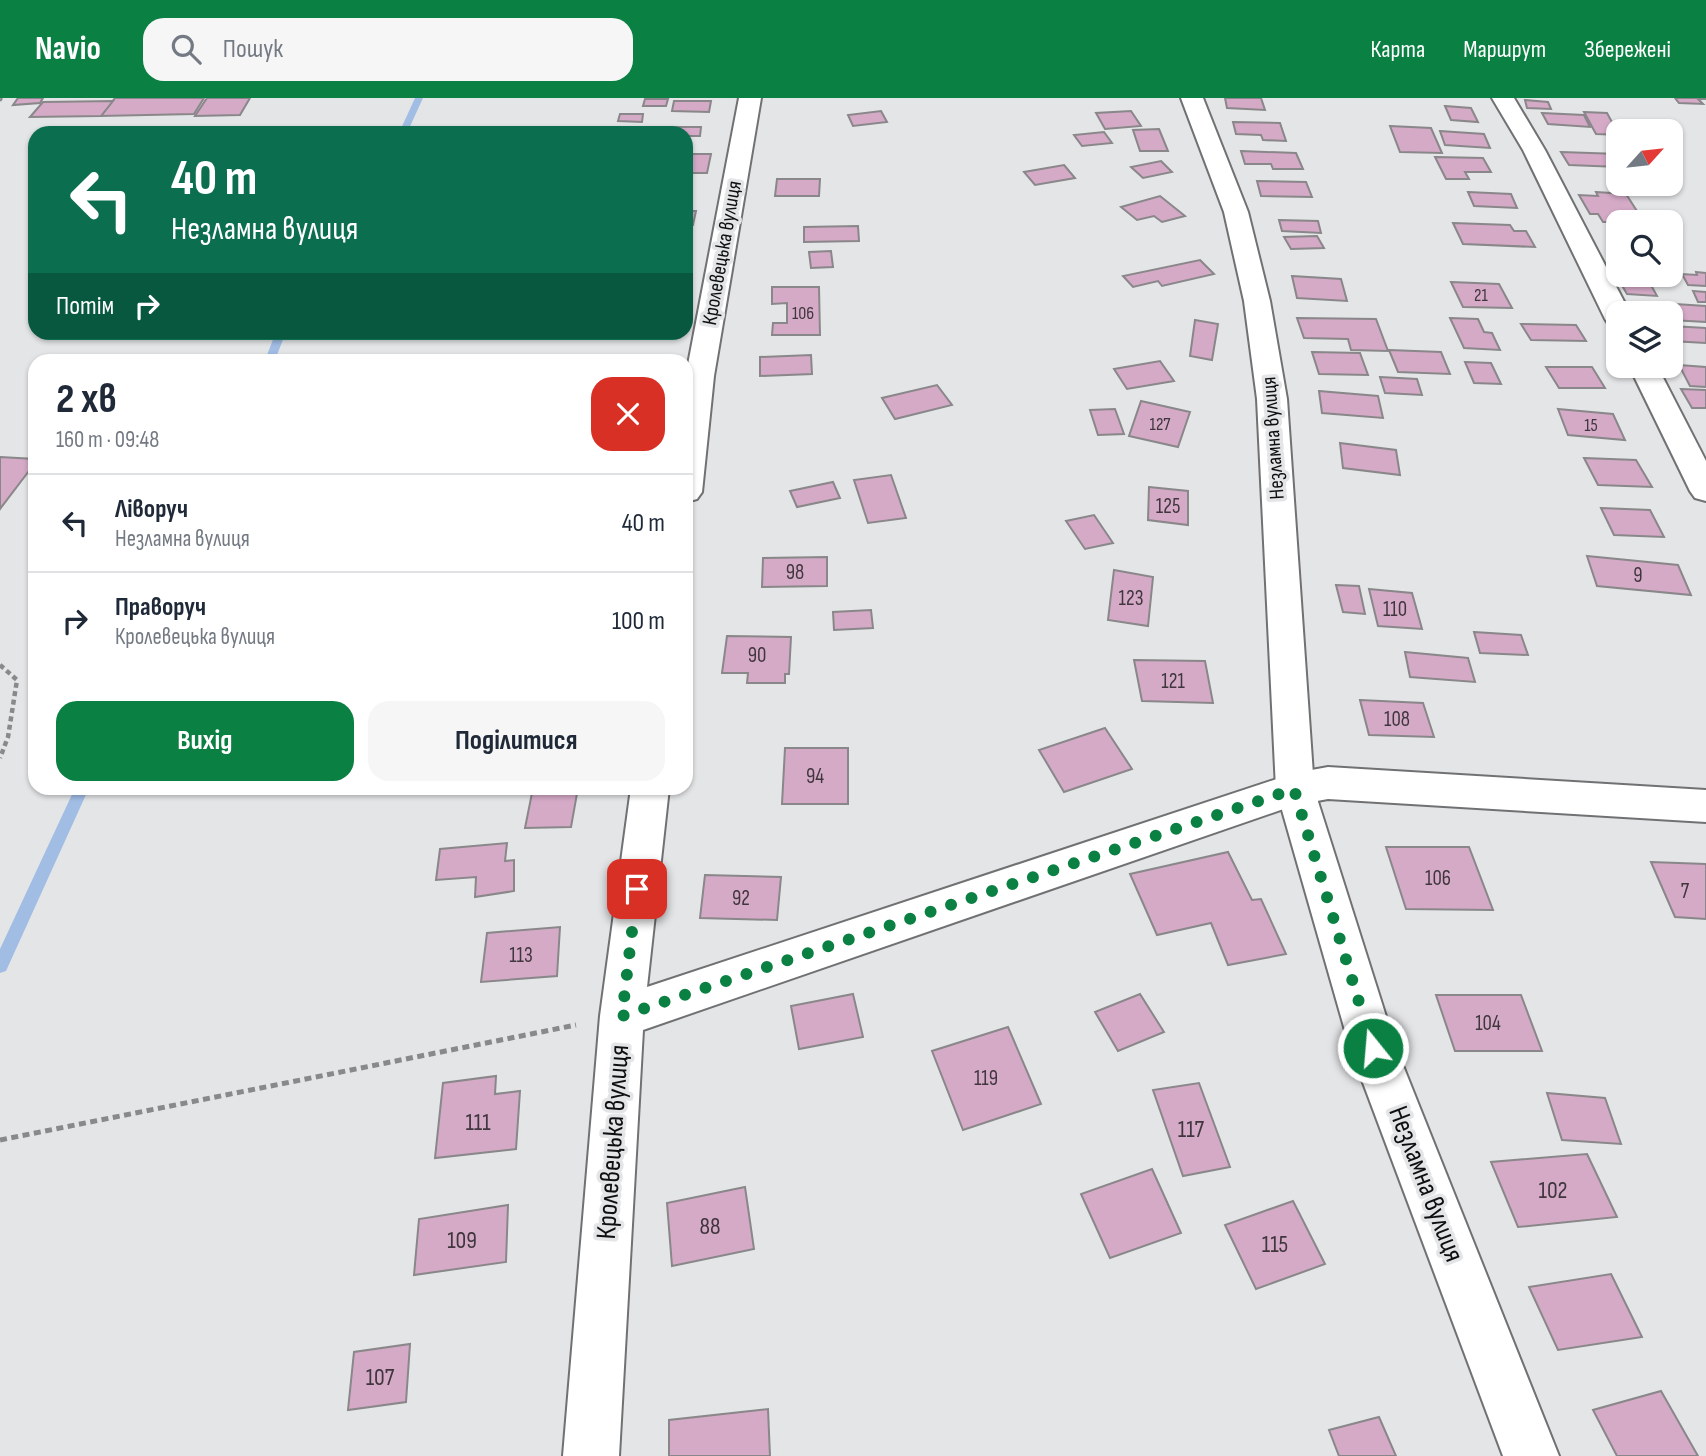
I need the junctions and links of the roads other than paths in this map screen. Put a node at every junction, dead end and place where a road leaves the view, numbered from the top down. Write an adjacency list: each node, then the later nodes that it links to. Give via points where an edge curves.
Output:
1 (750, 98): 6 (street, Кролевецька вулиця)
2 (1192, 98): 8 (street, Незламна вулиця, via 1236,212 1257,302 1272,399)
3 (1503, 98): 4 (street)
4 (1610, 301)
5 (1649, 378): 7 (street)
6 (693, 434)
7 (1706, 491)
8 (1294, 789): 10 (street, via 1328,783); 11 (street); 13 (street, Незламна вулиця, via 1373,1048)
9 (649, 795): 11 (street, Кролевецька вулиця)
10 (1706, 806)
11 (622, 1016): 12 (street, Кролевецька вулиця)
12 (591, 1456)
13 (1531, 1456)

